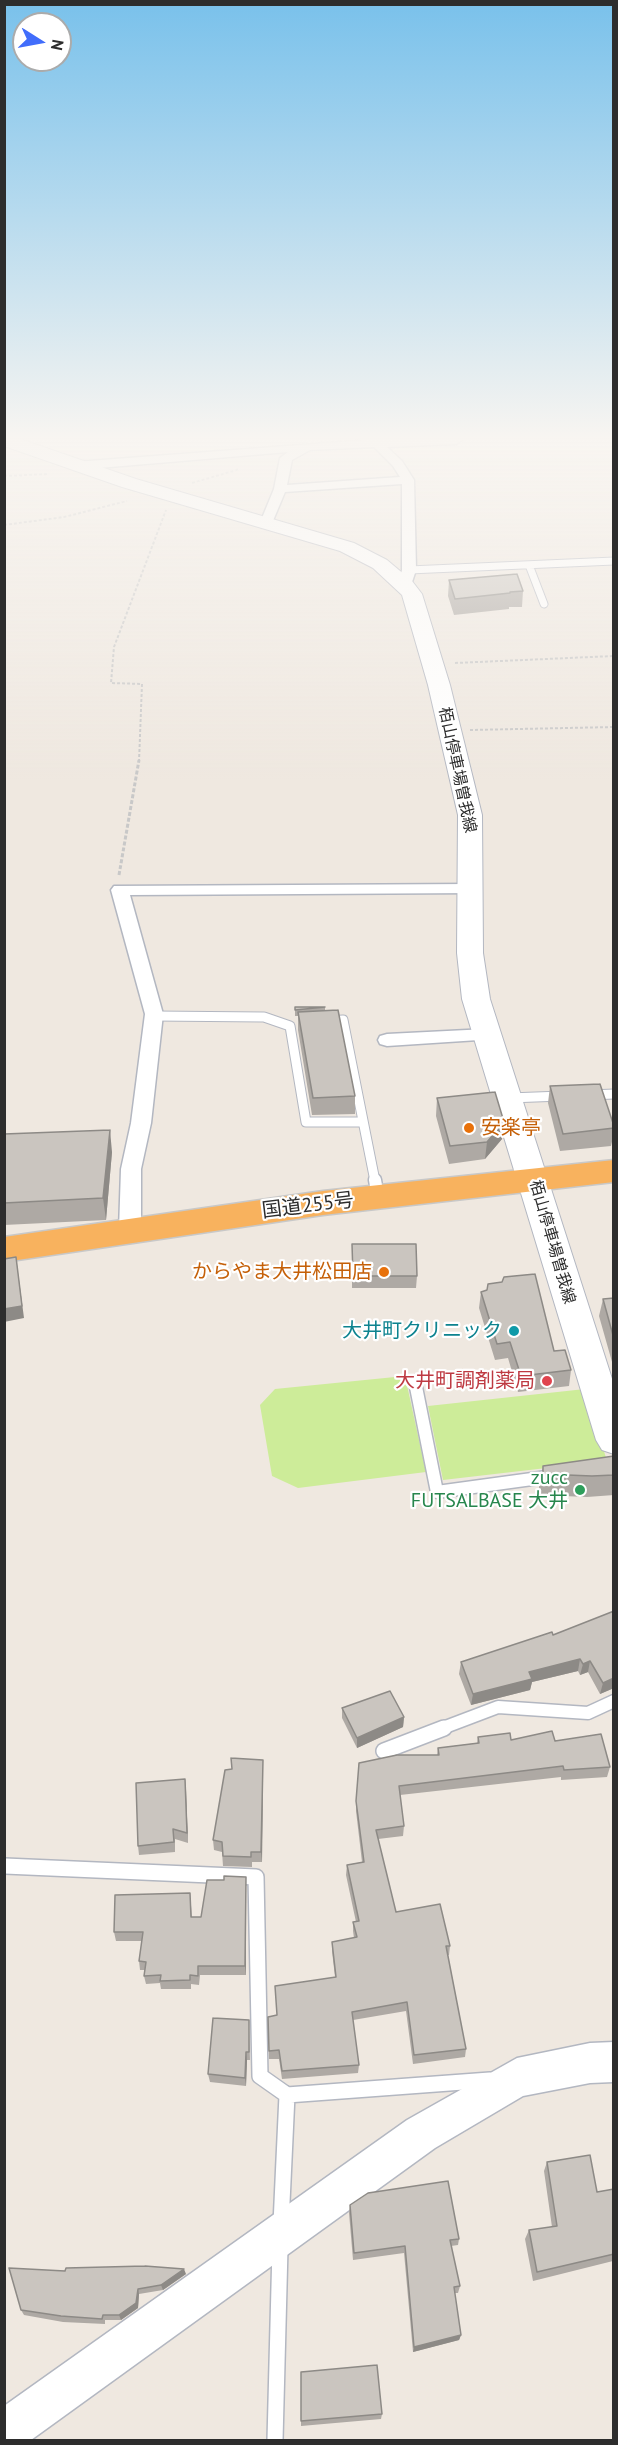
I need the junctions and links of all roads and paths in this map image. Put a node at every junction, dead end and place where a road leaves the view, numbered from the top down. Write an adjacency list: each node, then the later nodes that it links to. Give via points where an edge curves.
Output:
1 (146, 554): 13 (path, via 114,647 111,683 142,684 141,750 117,883)
2 (361, 554): 6 (main road, 栢山停車場曽我線)
3 (407, 554): 6 (street)
4 (614, 561): 5 (lane)
5 (529, 564): 6 (lane); 7 (lane)
6 (407, 577): 9 (main road, 栢山停車場曽我線)
7 (544, 604)
8 (614, 656): 9 (path)
9 (433, 664): 11 (main road, 栢山停車場曽我線)
10 (614, 727): 11 (path)
11 (450, 731): 12 (main road, 栢山停車場曽我線, via 470,816)
12 (472, 889): 13 (street); 16 (main road, 栢山停車場曽我線, via 471,977)
13 (120, 891): 14 (street)
14 (154, 1016): 20 (lane, via 264,1017 289,1024 306,1122); 24 (street, via 141,1123 131,1169)
15 (319, 1022): 20 (lane, via 343,1020)
16 (487, 1035): 17 (street); 19 (main road, 栢山停車場曽我線)
17 (387, 1040)
18 (614, 1094): 19 (lane)
19 (507, 1098): 22 (main road, 栢山停車場曽我線)
20 (363, 1122): 23 (lane)
21 (614, 1170): 22 (highway, 国道255号)
22 (534, 1178): 23 (highway, 国道255号); 27 (main road, 栢山停車場曽我線)
23 (378, 1197): 24 (highway, 国道255号)
24 (130, 1230): 25 (highway, 国道255号)
25 (4, 1250)
26 (415, 1382): 28 (lane, via 436,1492)
27 (614, 1440)
28 (566, 1475)
29 (614, 1701): 30 (lane, via 588,1713 498,1707)
30 (384, 1751)
31 (5, 1866): 34 (lane, via 256,1877 260,2076)
32 (614, 2062): 33 (street)
33 (517, 2078): 34 (lane); 35 (street, via 421,2134)
34 (287, 2095): 35 (lane)
35 (280, 2233): 36 (street); 37 (lane)
36 (4, 2433)
37 (275, 2440)

